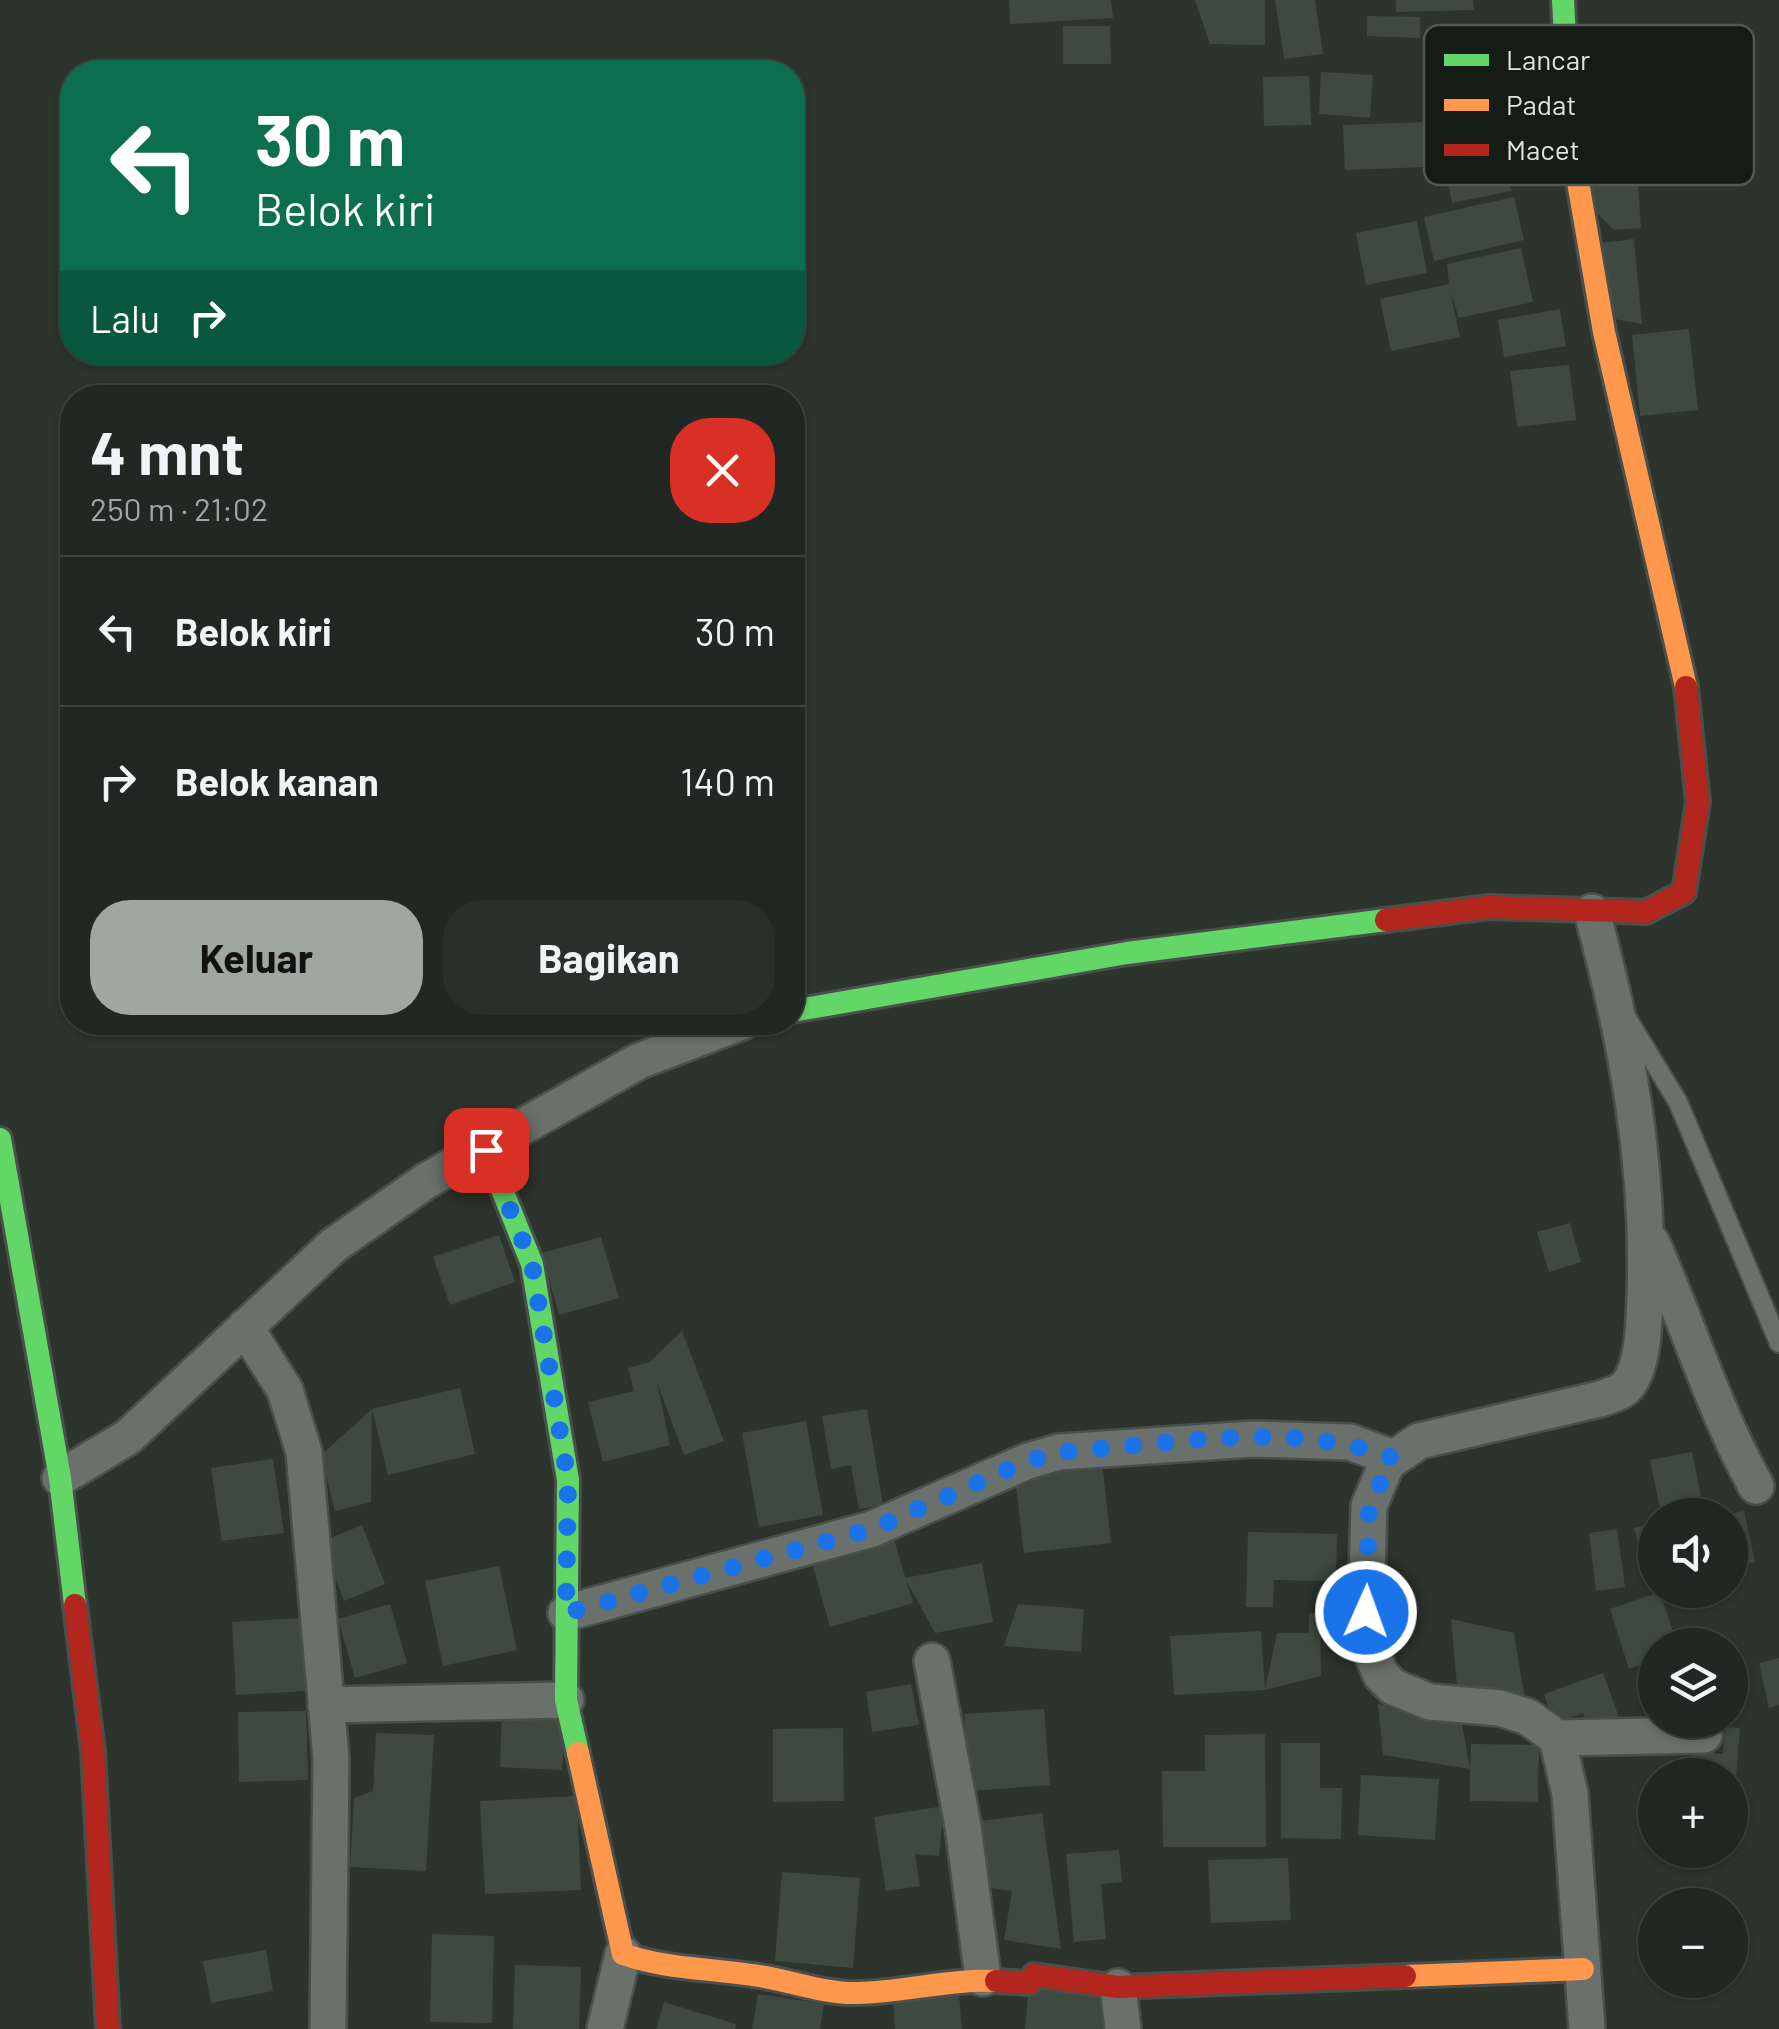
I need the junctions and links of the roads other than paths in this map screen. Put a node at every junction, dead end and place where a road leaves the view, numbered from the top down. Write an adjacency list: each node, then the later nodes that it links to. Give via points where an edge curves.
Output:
1 (1563, 0): 2 (street)
2 (1563, 25)
3 (1578, 185): 4 (street, via 1590,268 1687,694 1700,810 1684,892 1646,912)
4 (1592, 912): 5 (street); 6 (street, via 1489,907 1127,954)
5 (1614, 996): 10 (street, via 1631,1080); 12 (lane, via 1678,1102)
6 (805, 1009)
7 (709, 1035): 9 (street, via 639,1062)
8 (0, 1139): 14 (street)
9 (486, 1150): 11 (street, via 426,1181 334,1245); 16 (street, via 532,1264 568,1480)
10 (1647, 1232): 13 (street, via 1644,1328 1627,1386 1600,1399 1419,1441); 15 (street, via 1688,1324 1720,1421)
11 (246, 1327): 14 (street, via 128,1438); 19 (street, via 285,1390 304,1452)
12 (1779, 1343)
13 (1393, 1458): 16 (street, via 1350,1442 1292,1440 1059,1452 872,1529); 21 (street, via 1369,1506 1366,1612 1381,1675 1430,1702 1528,1717)
14 (60, 1478): 26 (street, via 93,1751)
15 (1756, 1486)
16 (566, 1613): 18 (street)
17 (932, 1661): 24 (street)
18 (566, 1700): 19 (street); 22 (street)
19 (326, 1705): 27 (street, via 332,1851)
20 (1638, 1736): 21 (street)
21 (1557, 1738): 23 (street, via 1570,1794)
22 (623, 1954): 24 (street, via 858,1993); 28 (street)
23 (1583, 1970): 25 (street); 30 (street)
24 (983, 1978): 25 (street, via 1029,1982 1034,1975)
25 (1118, 1987): 29 (street)
26 (108, 2029)
27 (328, 2029)
28 (605, 2029)
29 (1124, 2029)
30 (1587, 2029)

